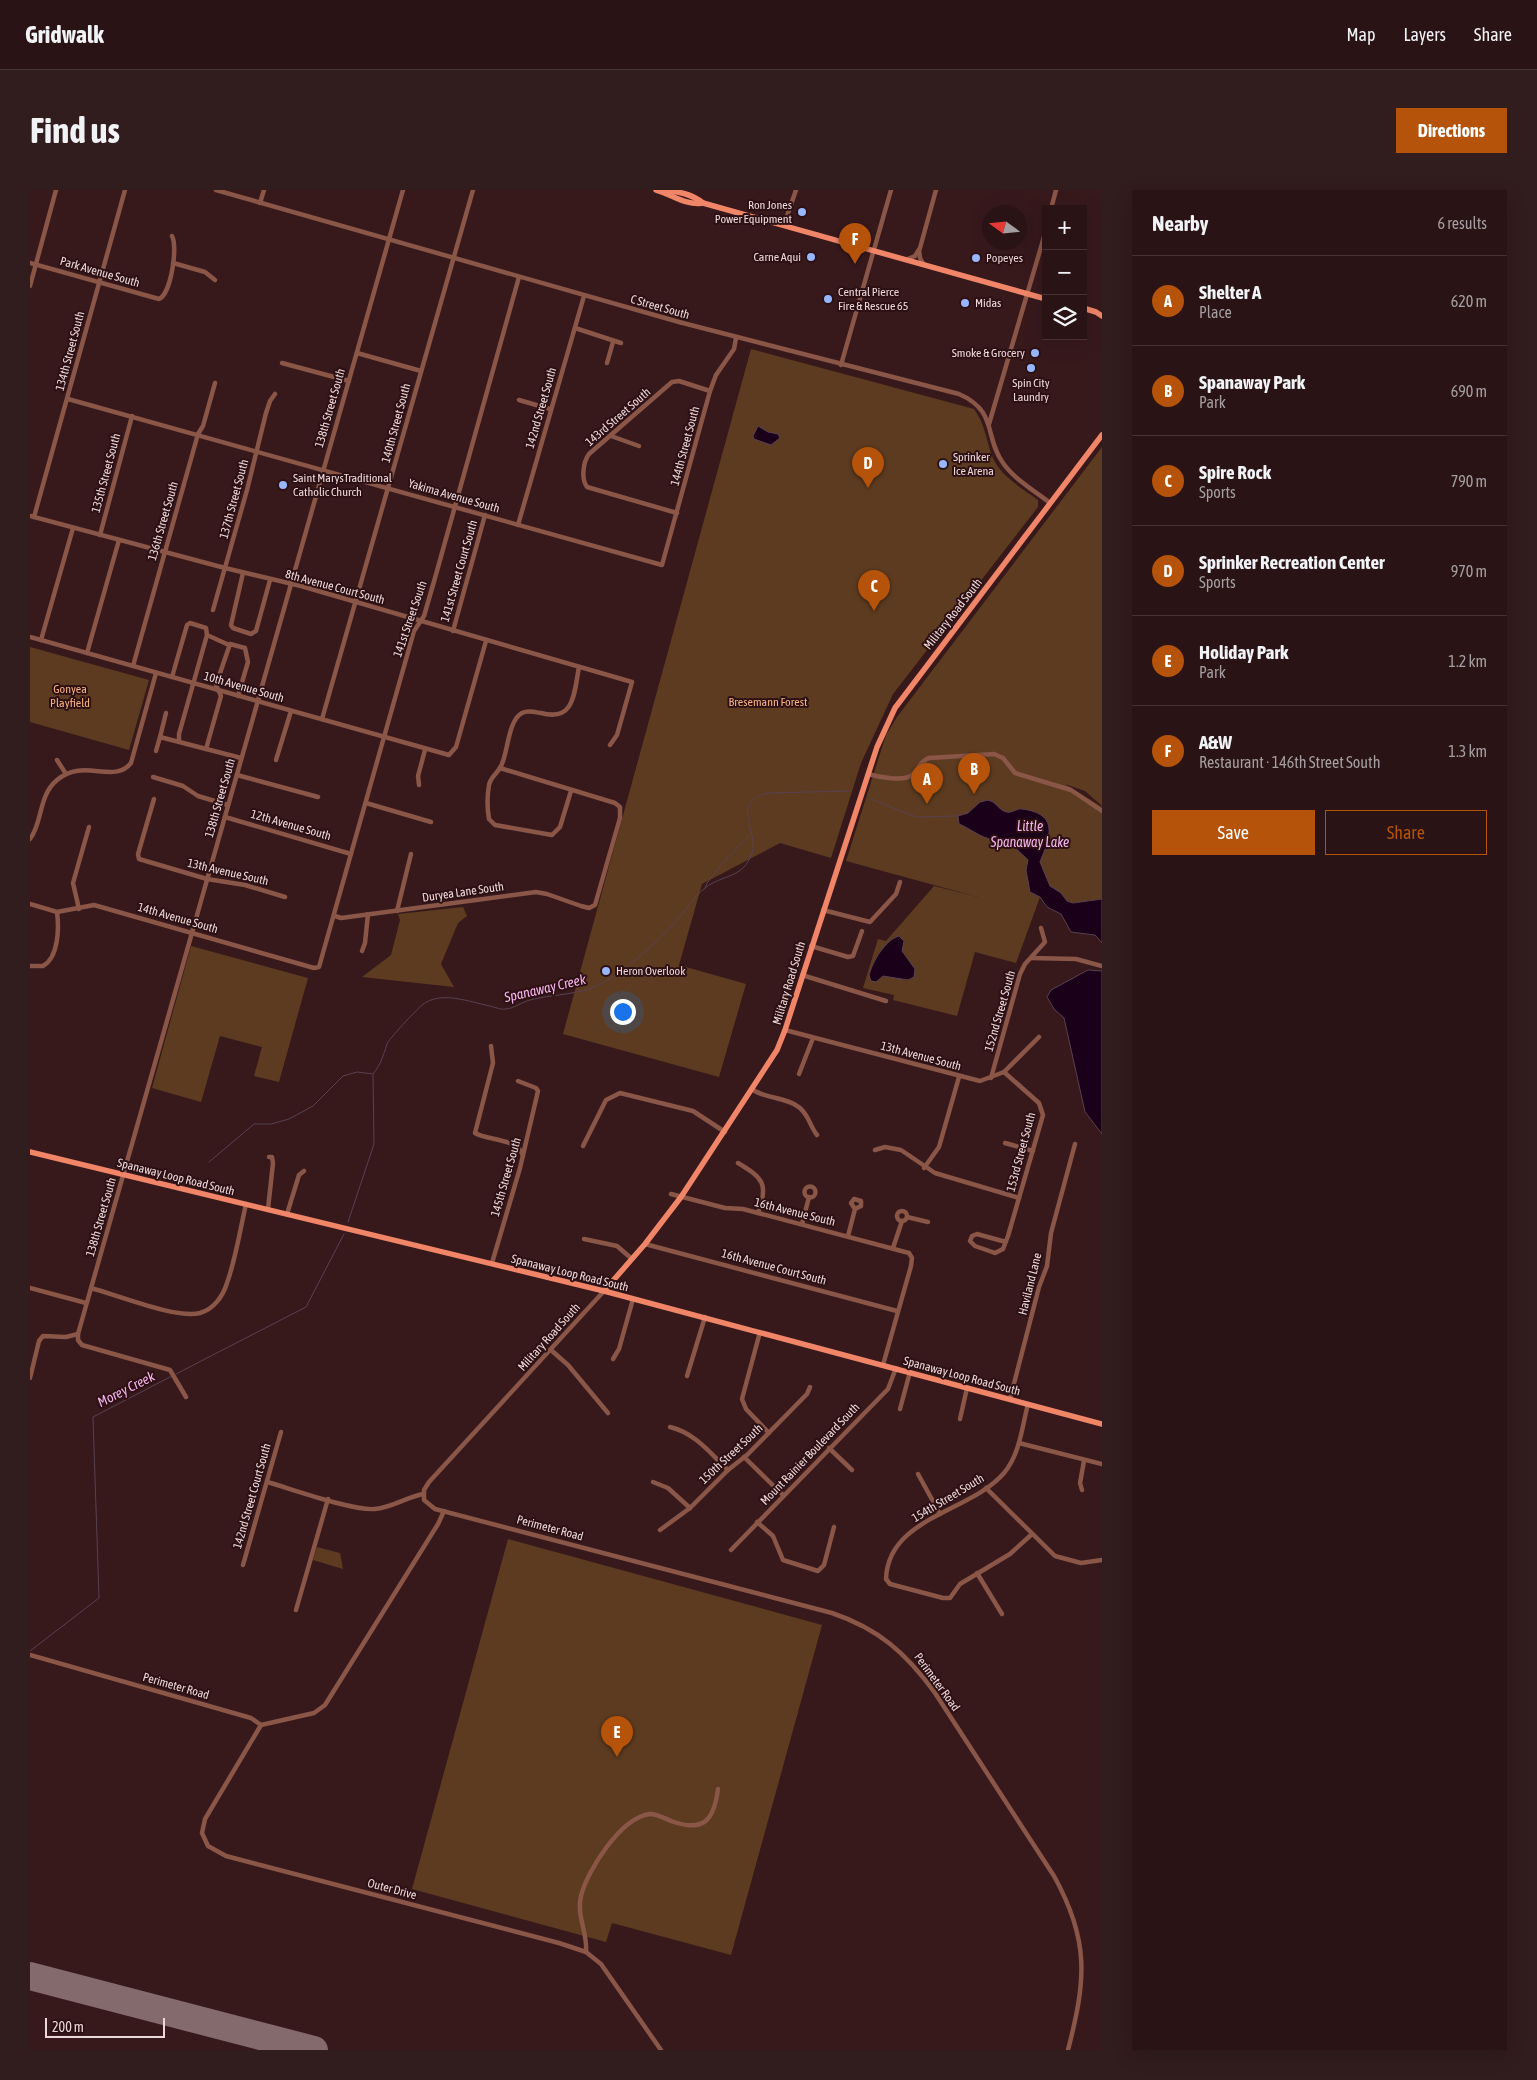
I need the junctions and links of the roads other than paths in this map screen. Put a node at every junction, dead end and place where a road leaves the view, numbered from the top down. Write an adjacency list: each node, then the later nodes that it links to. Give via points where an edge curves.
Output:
1 (56, 190): 26 (street)
2 (125, 190): 30 (street, 134th Street South)
3 (216, 190): 14 (street, C Street South)
4 (264, 190): 14 (street)
5 (403, 190): 19 (street, 138th Street South)
6 (473, 190): 23 (street, 140th Street South)
7 (656, 190): 13 (main road)
8 (796, 190): 17 (street)
9 (891, 190): 22 (street)
10 (936, 190): 21 (street)
11 (1056, 190): 16 (street)
12 (681, 191): 13 (main road); 15 (main road)
13 (664, 192): 15 (main road, via 687,202)
14 (260, 203): 19 (street, C Street South)
15 (703, 203): 17 (main road)
16 (1053, 205)
17 (784, 225): 22 (main road)
18 (172, 236): 25 (street, via 176,248)
19 (389, 239): 23 (street, C Street South); 41 (street, 138th Street South)
20 (1042, 246): 32 (street)
21 (920, 248): 24 (street, via 915,256); 27 (street)
22 (874, 251): 24 (main road); 44 (street)
23 (454, 258): 28 (street, C Street South); 45 (street, 140th Street South)
24 (906, 260): 27 (main road)
25 (173, 263): 29 (street, via 205,272); 30 (street, Park Avenue South, via 164,297 156,299)
26 (33, 264): 30 (street, Park Avenue South); 31 (street)
27 (924, 265): 32 (main road)
28 (519, 277): 33 (street, C Street South); 63 (street, 141st Street South)
29 (215, 280)
30 (100, 283): 50 (street, 134th Street South)
31 (30, 286)
32 (1027, 294): 34 (main road); 54 (street)
33 (584, 296): 37 (street, 142nd Street South); 38 (street, C Street South)
34 (1042, 298)
35 (1099, 311): 36 (main road)
36 (1102, 316)
37 (574, 328): 39 (street); 52 (street, 142nd Street South)
38 (736, 338): 44 (street, C Street South); 48 (street, 144th Street South, via 734,349 716,375)
39 (613, 342): 40 (street); 43 (street)
40 (621, 343)
41 (356, 353): 45 (street); 46 (street, 138th Street South)
42 (282, 363): 46 (street)
43 (607, 363)
44 (841, 366): 54 (street, C Street South, via 959,394 975,404)
45 (421, 370): 61 (street, 140th Street South)
46 (349, 381): 60 (street, 138th Street South)
47 (215, 383): 55 (street, 136th Street South)
48 (710, 391): 57 (street, 143rd Street South, via 679,381 672,382); 64 (street, 144th Street South)
49 (275, 394): 59 (street, 137th Street South, via 270,401)
50 (68, 399): 53 (street, Yakima Avenue South); 65 (street, 134th Street South)
51 (519, 400): 52 (street)
52 (550, 409): 67 (street, 142nd Street South)
53 (132, 416): 55 (street, Yakima Avenue South); 69 (street, 135th Street South)
54 (989, 424): 62 (street, C Street South, via 1004,464)
55 (198, 434): 59 (street, Yakima Avenue South); 71 (street, 136th Street South)
56 (1102, 435): 62 (main road, Military Road South)
57 (612, 436): 58 (street); 64 (street, 143rd Street South, via 586,460 584,483 587,487)
58 (639, 446)
59 (257, 451): 60 (street, Yakima Avenue South); 73 (street, 137th Street South)
60 (324, 469): 61 (street, Yakima Avenue South); 76 (street, 138th Street South)
61 (389, 488): 63 (street, Yakima Avenue South); 77 (street, 140th Street South)
62 (1050, 503): 109 (main road, Military Road South, via 901,700 884,730)
63 (454, 507): 66 (street, Yakima Avenue South); 79 (street, 141st Street South, via 424,616)
64 (677, 513): 72 (street, 144th Street South)
65 (32, 516): 68 (street, 8th Avenue Court South)
66 (485, 516): 67 (street, Yakima Avenue South); 80 (street, 141st Street Court South)
67 (518, 526): 72 (street, Yakima Avenue South)
68 (73, 528): 69 (street, 8th Avenue Court South); 83 (street)
69 (100, 535): 70 (street, 8th Avenue Court South)
70 (119, 540): 71 (street, 8th Avenue Court South); 86 (street)
71 (165, 552): 73 (street, 8th Avenue Court South); 87 (street, 136th Street South)
72 (662, 565)
73 (225, 568): 74 (street, 8th Avenue Court South); 78 (street, 137th Street South)
74 (243, 573): 75 (street, 8th Avenue Court South); 75 (street, via 231,624 233,628 251,634 256,630)
75 (270, 580): 76 (street, 8th Avenue Court South)
76 (291, 585): 77 (street, 8th Avenue Court South); 94 (street, 138th Street South)
77 (356, 603): 79 (street, 8th Avenue Court South); 97 (street, 140th Street South)
78 (213, 610)
79 (419, 622): 80 (street, 8th Avenue Court South); 99 (street, 141st Street South)
80 (452, 631): 84 (street, 8th Avenue Court South)
81 (208, 633): 85 (street); 90 (street, via 203,626 187,625); 91 (street)
82 (30, 637): 83 (street, 10th Avenue South)
83 (41, 640): 86 (street, 10th Avenue South)
84 (486, 641): 88 (street, 8th Avenue Court South); 104 (street, 10th Avenue South, via 459,738 451,754)
85 (229, 645): 92 (street, via 216,686); 93 (street, via 245,648 248,655)
86 (87, 653): 87 (street, 10th Avenue South)
87 (133, 666): 89 (street, 10th Avenue South)
88 (580, 667): 101 (street, 8th Avenue Court South, via 632,682 617,735); 108 (street, via 572,700 562,714 552,716 528,712 516,718)
89 (156, 673): 90 (street, 10th Avenue South); 110 (street, via 132,759 124,769 112,773 83,769)
90 (172, 677): 91 (street, 10th Avenue South)
91 (194, 683): 92 (street, 10th Avenue South); 100 (street)
92 (218, 690): 93 (street, 10th Avenue South); 102 (street, via 221,696)
93 (238, 696): 94 (street, 10th Avenue South)
94 (258, 702): 95 (street, 10th Avenue South); 105 (street, 138th Street South)
95 (291, 711): 97 (street, 10th Avenue South); 107 (street)
96 (166, 713): 98 (street)
97 (322, 719): 99 (street, 10th Avenue South)
98 (160, 737): 100 (street); 103 (street)
99 (385, 737): 104 (street, 10th Avenue South); 117 (street, 141st Street South)
100 (179, 740): 102 (street)
101 (610, 746)
102 (206, 748): 105 (street)
103 (156, 750)
104 (425, 750): 113 (street, via 418,776)
105 (241, 758): 111 (street, 138th Street South)
106 (57, 760): 110 (street)
107 (276, 760)
108 (500, 768): 114 (street); 114 (street, via 491,779 488,794 490,822 545,836 554,834 560,827)
109 (868, 774): 119 (street, via 904,778 911,776 923,760 929,758 994,754 1004,758 1015,773 1071,790); 131 (main road, Military Road South)
110 (64, 775): 123 (street, via 47,792)
111 (237, 775): 115 (street); 118 (street, 138th Street South)
112 (152, 777): 118 (street)
113 (419, 785)
114 (571, 791): 132 (street, Duryea Lane South, via 620,807 609,860 593,907 538,892)
115 (318, 797)
116 (154, 799): 126 (street, 13th Avenue South, via 138,857)
117 (366, 803): 121 (street); 124 (street, 141st Street South)
118 (228, 806): 120 (street, 138th Street South)
119 (1102, 811)
120 (225, 817): 124 (street, 12th Avenue South); 126 (street, 138th Street South)
121 (431, 822)
122 (89, 827): 130 (street, via 73,883)
123 (30, 839)
124 (351, 854): 135 (street, 141st Street South)
125 (412, 854): 132 (street)
126 (207, 879): 128 (street, 13th Avenue South, via 245,885); 138 (street, 138th Street South)
127 (900, 882): 131 (street, via 896,894 870,922)
128 (285, 897)
129 (30, 904): 133 (street, 14th Avenue South)
130 (79, 909): 133 (street, 14th Avenue South); 138 (street, 14th Avenue South, via 94,905)
131 (823, 910): 139 (main road, Military Road South)
132 (397, 911): 134 (street, Duryea Lane South)
133 (57, 912): 143 (street, via 58,933 51,959 43,966)
134 (368, 914): 135 (street, Duryea Lane South); 140 (street)
135 (335, 916): 144 (street, 141st Street South)
136 (1041, 928): 141 (street, 152nd Street South, via 1045,942)
137 (862, 931): 139 (street, via 853,956)
138 (192, 933): 144 (street, 14th Avenue South); 170 (street, 138th Street South)
139 (811, 946): 145 (main road, Military Road South)
140 (362, 951)
141 (1031, 958): 142 (street, via 1076,959); 154 (street, 152nd Street South, via 1020,974)
142 (1100, 965)
143 (30, 966)
144 (319, 967)
145 (802, 975): 146 (street); 147 (main road, Military Road South)
146 (886, 1001)
147 (785, 1030): 149 (street, 13th Avenue South); 156 (main road, Military Road South)
148 (1038, 1037): 151 (street, 13th Avenue South)
149 (813, 1038): 152 (street); 153 (street, 13th Avenue South)
150 (491, 1046): 165 (street, via 492,1063 475,1134 510,1143 520,1149)
151 (1004, 1072): 154 (street, 13th Avenue South); 163 (street, 153rd Street South, via 1042,1108 1043,1118)
152 (799, 1074)
153 (959, 1077): 154 (street, 13th Avenue South, via 980,1081); 168 (street, via 939,1147)
154 (991, 1078)
155 (518, 1081): 165 (street, 145th Street South, via 538,1090)
156 (752, 1090): 157 (main road, Military Road South); 158 (street, via 797,1106)
157 (725, 1132): 161 (street, via 693,1111 620,1093 606,1100); 172 (main road, Military Road South)
158 (818, 1135)
159 (1005, 1143): 163 (street)
160 (1076, 1144): 210 (street, Haviland Lane)
161 (583, 1146)
162 (875, 1150): 168 (street, via 885,1147 901,1150)
163 (1033, 1151): 174 (street, 153rd Street South)
164 (30, 1152): 170 (main road, Spanaway Loop Road South)
165 (523, 1156): 190 (street, 145th Street South)
166 (269, 1157): 177 (street, via 273,1163)
167 (738, 1163): 178 (street, via 758,1176 763,1184)
168 (924, 1168): 174 (street)
169 (304, 1171): 179 (street, via 299,1175)
170 (123, 1175): 175 (main road, Spanaway Loop Road South); 192 (street, 138th Street South)
171 (671, 1194): 172 (street, 16th Avenue South)
172 (681, 1197): 178 (street, 16th Avenue South); 187 (main road, Military Road South)
173 (809, 1197): 183 (street)
174 (1019, 1198): 186 (street, 153rd Street South)
175 (246, 1204): 177 (main road, Spanaway Loop Road South); 192 (street, via 227,1283 210,1308 196,1314 180,1313)
176 (855, 1209): 184 (street)
177 (268, 1210): 179 (main road, Spanaway Loop Road South)
178 (758, 1213): 183 (street, 16th Avenue South)
179 (287, 1214): 190 (main road, Spanaway Loop Road South)
180 (907, 1217): 181 (street); 181 (street, via 904,1212 899,1212 897,1218); 182 (street)
181 (902, 1221): 188 (street)
182 (928, 1222)
183 (802, 1224): 184 (street, 16th Avenue South)
184 (848, 1236): 188 (street, 16th Avenue South)
185 (584, 1239): 189 (street, via 617,1246)
186 (1006, 1242): 186 (street, 153rd Street South, via 977,1234 970,1238 974,1246 995,1253 1001,1251)
187 (645, 1244): 189 (main road, Military Road South); 196 (street, 16th Avenue Court South)
188 (893, 1248): 196 (street, 16th Avenue South, via 912,1256)
189 (632, 1259): 193 (main road, Military Road South)
190 (492, 1263): 193 (main road, Spanaway Loop Road South)
191 (30, 1288): 195 (street)
192 (91, 1288): 195 (street, 138th Street South)
193 (604, 1291): 194 (main road, Spanaway Loop Road South); 200 (street, Military Road South)
194 (633, 1299): 197 (main road, Spanaway Loop Road South); 201 (street, via 619,1349)
195 (86, 1303): 199 (street, 138th Street South)
196 (897, 1311): 202 (street)
197 (705, 1318): 198 (main road, Spanaway Loop Road South); 205 (street)
198 (760, 1332): 202 (main road, Spanaway Loop Road South); 218 (street, via 742,1399 746,1409)
199 (78, 1334): 206 (street, via 43,1336); 209 (street, via 78,1341 86,1346 170,1370)
200 (552, 1350): 213 (street); 231 (street, Military Road South, via 430,1482)
201 (613, 1359)
202 (883, 1365): 203 (main road, Spanaway Loop Road South)
203 (896, 1368): 204 (main road, Spanaway Loop Road South); 220 (street, Mount Rainier Boulevard South, via 888,1389)
204 (910, 1372): 208 (main road, Spanaway Loop Road South); 212 (street)
205 (687, 1376)
206 (30, 1378)
207 (810, 1387): 218 (street, 150th Street South)
208 (967, 1388): 210 (main road, Spanaway Loop Road South); 214 (street)
209 (186, 1397)
210 (1010, 1400): 211 (main road, Spanaway Loop Road South)
211 (1028, 1404): 215 (main road, Spanaway Loop Road South); 219 (street, 154th Street South)
212 (900, 1409)
213 (608, 1413)
214 (960, 1419)
215 (1102, 1424)
216 (670, 1427): 224 (street, via 693,1437)
217 (281, 1432): 227 (street, 142nd Street Court South)
218 (769, 1433): 221 (street, 150th Street South)
219 (1019, 1443): 222 (street); 229 (street, 154th Street South, via 1008,1468)
220 (829, 1448): 225 (street); 232 (street, Mount Rainier Boulevard South)
221 (744, 1457): 224 (street, 150th Street South); 232 (street)
222 (1084, 1461): 223 (street); 230 (street, via 1080,1476)
223 (1102, 1464)
224 (728, 1470): 234 (street, 150th Street South)
225 (852, 1470)
226 (918, 1474): 236 (street)
227 (267, 1482): 233 (street); 243 (street, 142nd Street Court South)
228 (653, 1482): 234 (street, via 668,1488)
229 (986, 1488): 236 (street, 154th Street South); 240 (street)
230 (1082, 1490)
231 (423, 1494): 233 (street, via 374,1509); 235 (street, Perimeter Road, via 427,1504)
232 (783, 1495): 237 (street, Mount Rainier Boulevard South)
233 (328, 1499): 245 (street)
234 (690, 1508): 239 (street, 150th Street South)
235 (444, 1511): 248 (street, via 325,1705 314,1713); 252 (street, Perimeter Road, via 832,1613 876,1633 898,1649 935,1693 1054,1876 1070,1906 1079,1938 1083,1974)
236 (940, 1514): 244 (street, 154th Street South, via 901,1542 890,1561 886,1580 890,1584 949,1598 960,1584)
237 (757, 1522): 238 (street, via 773,1536 786,1562 816,1571 821,1570); 241 (street, Mount Rainier Boulevard South)
238 (834, 1526)
239 (660, 1530)
240 (1031, 1535): 242 (street, via 1061,1559 1082,1563); 244 (street, via 1010,1554)
241 (731, 1550)
242 (1102, 1560)
243 (243, 1565)
244 (977, 1573): 246 (street)
245 (296, 1610)
246 (1002, 1614)
247 (30, 1655): 248 (street, Perimeter Road, via 251,1718)
248 (261, 1725): 250 (street, Outer Drive, via 205,1819 203,1838 212,1850)
249 (718, 1789): 250 (street, via 716,1808 704,1823 686,1825 650,1814 617,1834 593,1868 580,1898)
250 (586, 1952): 251 (street, Outer Drive, via 608,1972)
251 (661, 2050)
252 (1068, 2050)

